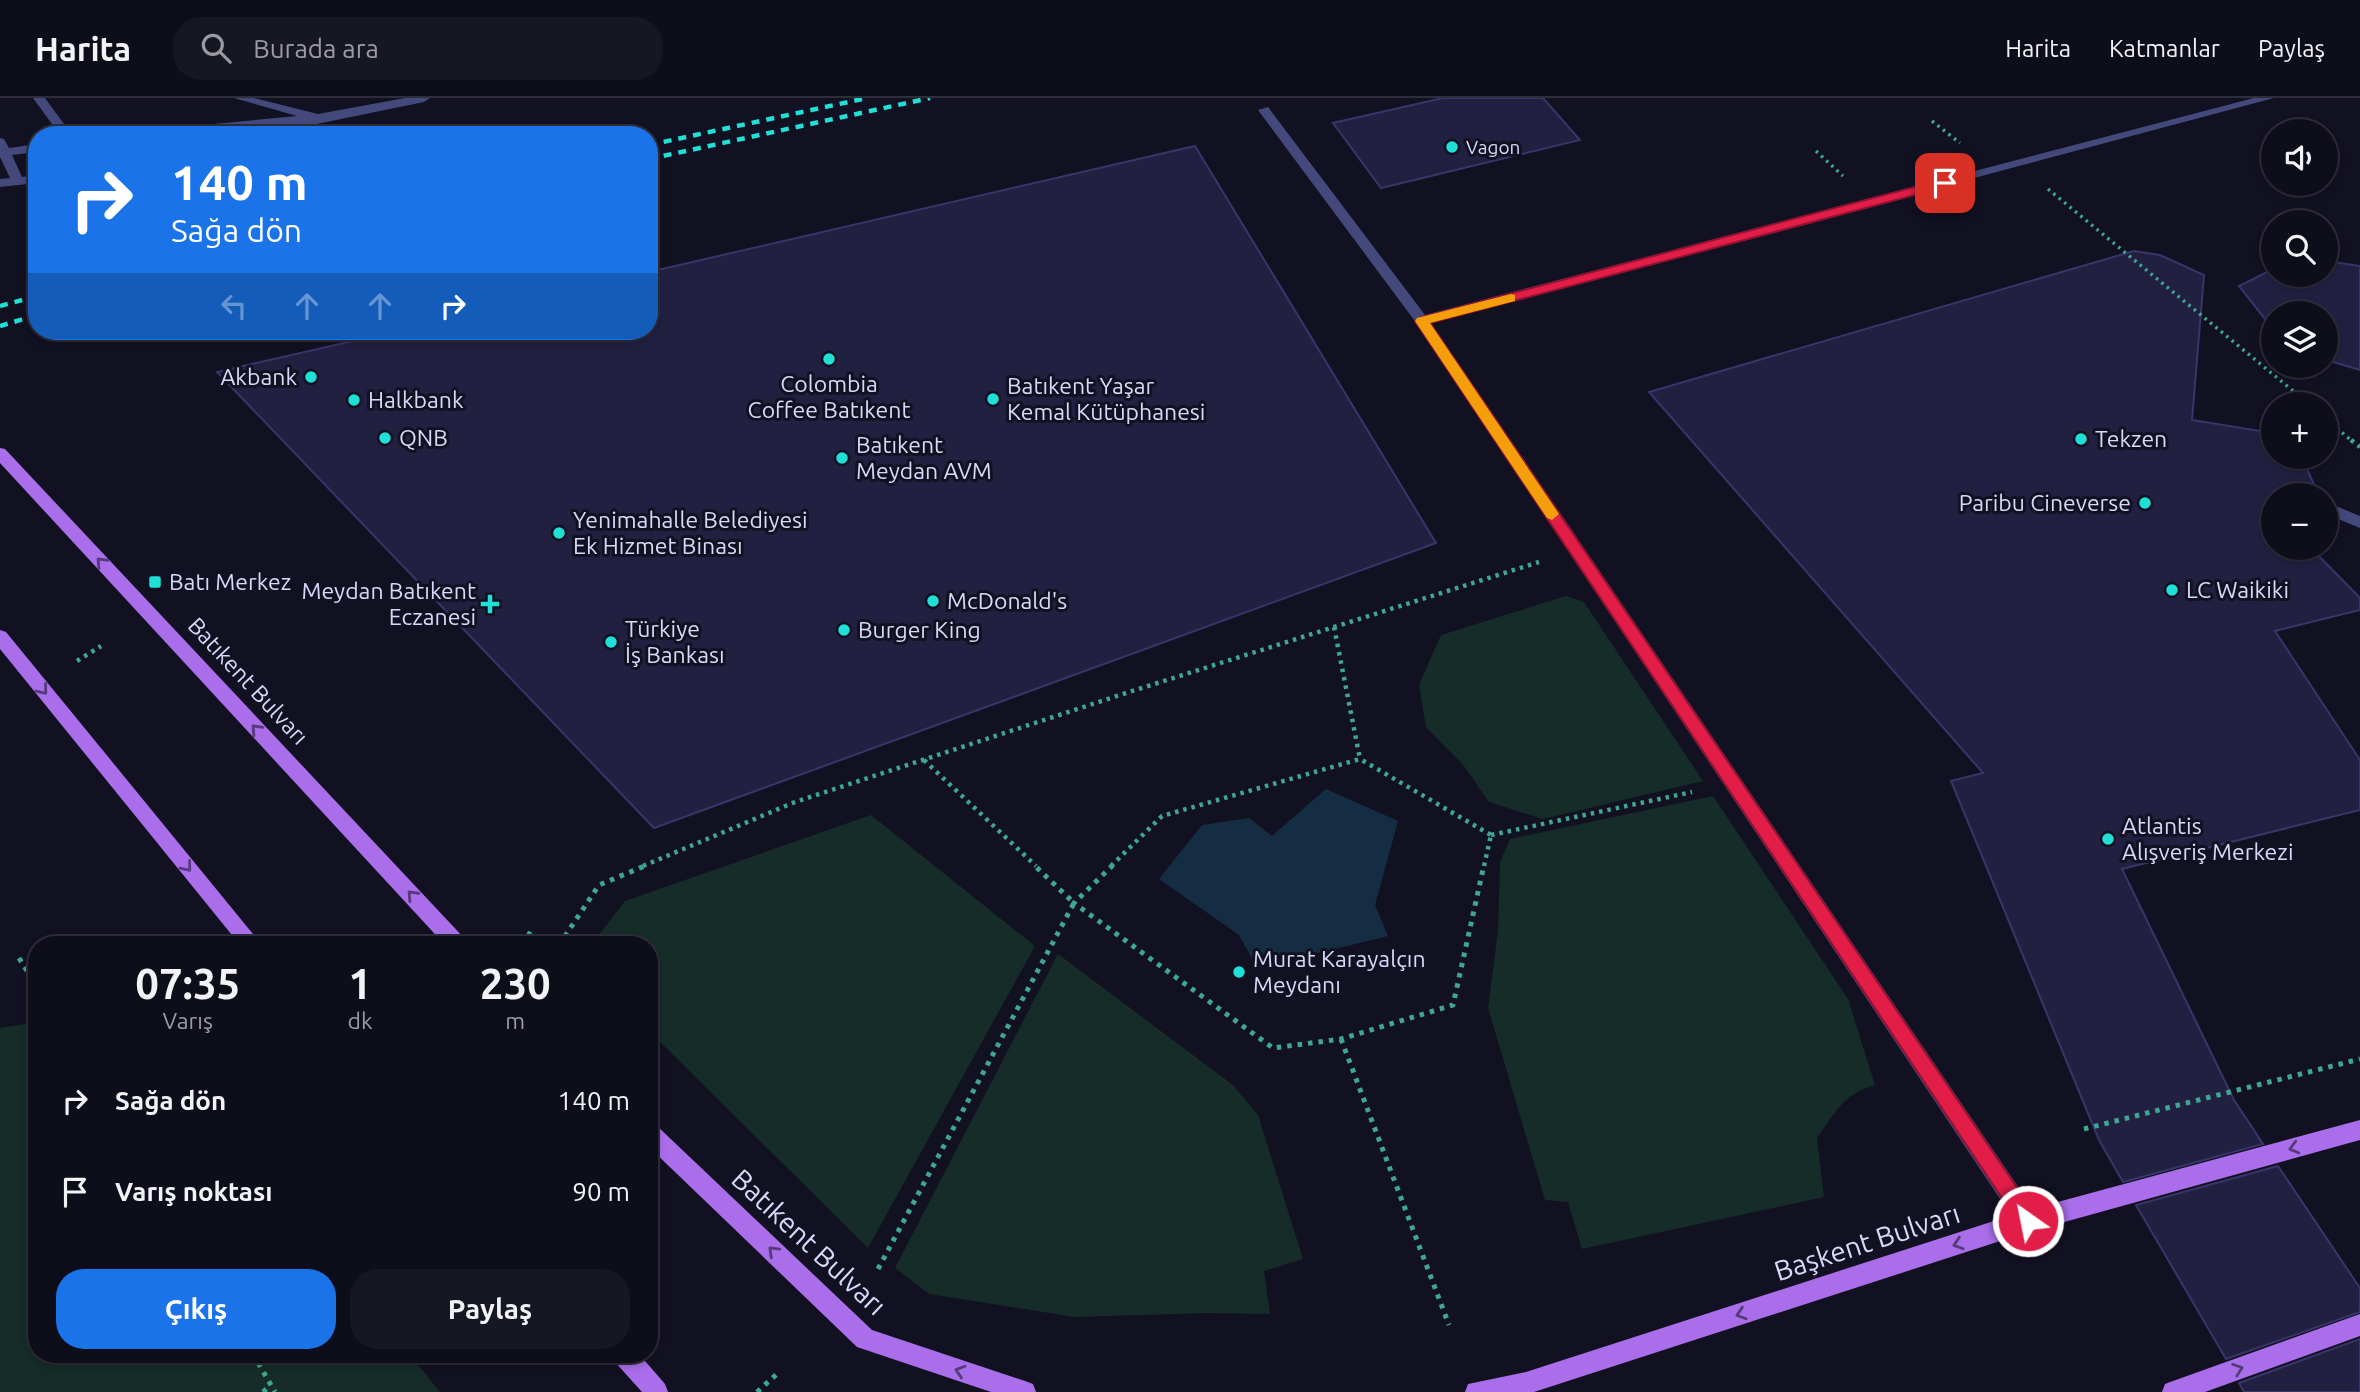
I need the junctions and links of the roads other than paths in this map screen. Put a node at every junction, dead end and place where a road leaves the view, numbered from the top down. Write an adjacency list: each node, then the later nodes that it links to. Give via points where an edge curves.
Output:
1 (39, 98): 7 (street)
2 (240, 98): 6 (street)
3 (424, 98): 6 (street)
4 (2268, 98): 15 (street)
5 (1264, 110): 15 (street)
6 (318, 118): 8 (street); 9 (street)
7 (59, 126)
8 (234, 126)
9 (285, 126)
10 (28, 148): 11 (street)
11 (2, 149): 13 (street)
12 (28, 179): 13 (street)
13 (18, 181): 14 (street)
14 (0, 183)
15 (1422, 321): 24 (street)
16 (0, 453): 21 (main road, Batıkent Bulvarı, one-way to 16)
17 (2338, 513): 18 (street)
18 (2360, 522)
19 (0, 637): 20 (main road, one-way to 20)
20 (245, 936)
21 (450, 936)
22 (2360, 1130): 24 (main road, Başkent Bulvarı, one-way to 24)
23 (658, 1141): 28 (main road, Batıkent Bulvarı, one-way to 23, via 865,1339)
24 (2028, 1221): 29 (main road, Başkent Bulvarı, one-way to 29, via 1526,1383)
25 (2360, 1325): 30 (main road, one-way to 25)
26 (631, 1363): 27 (main road)
27 (657, 1392)
28 (1025, 1392)
29 (1476, 1392)
30 (2173, 1392)

